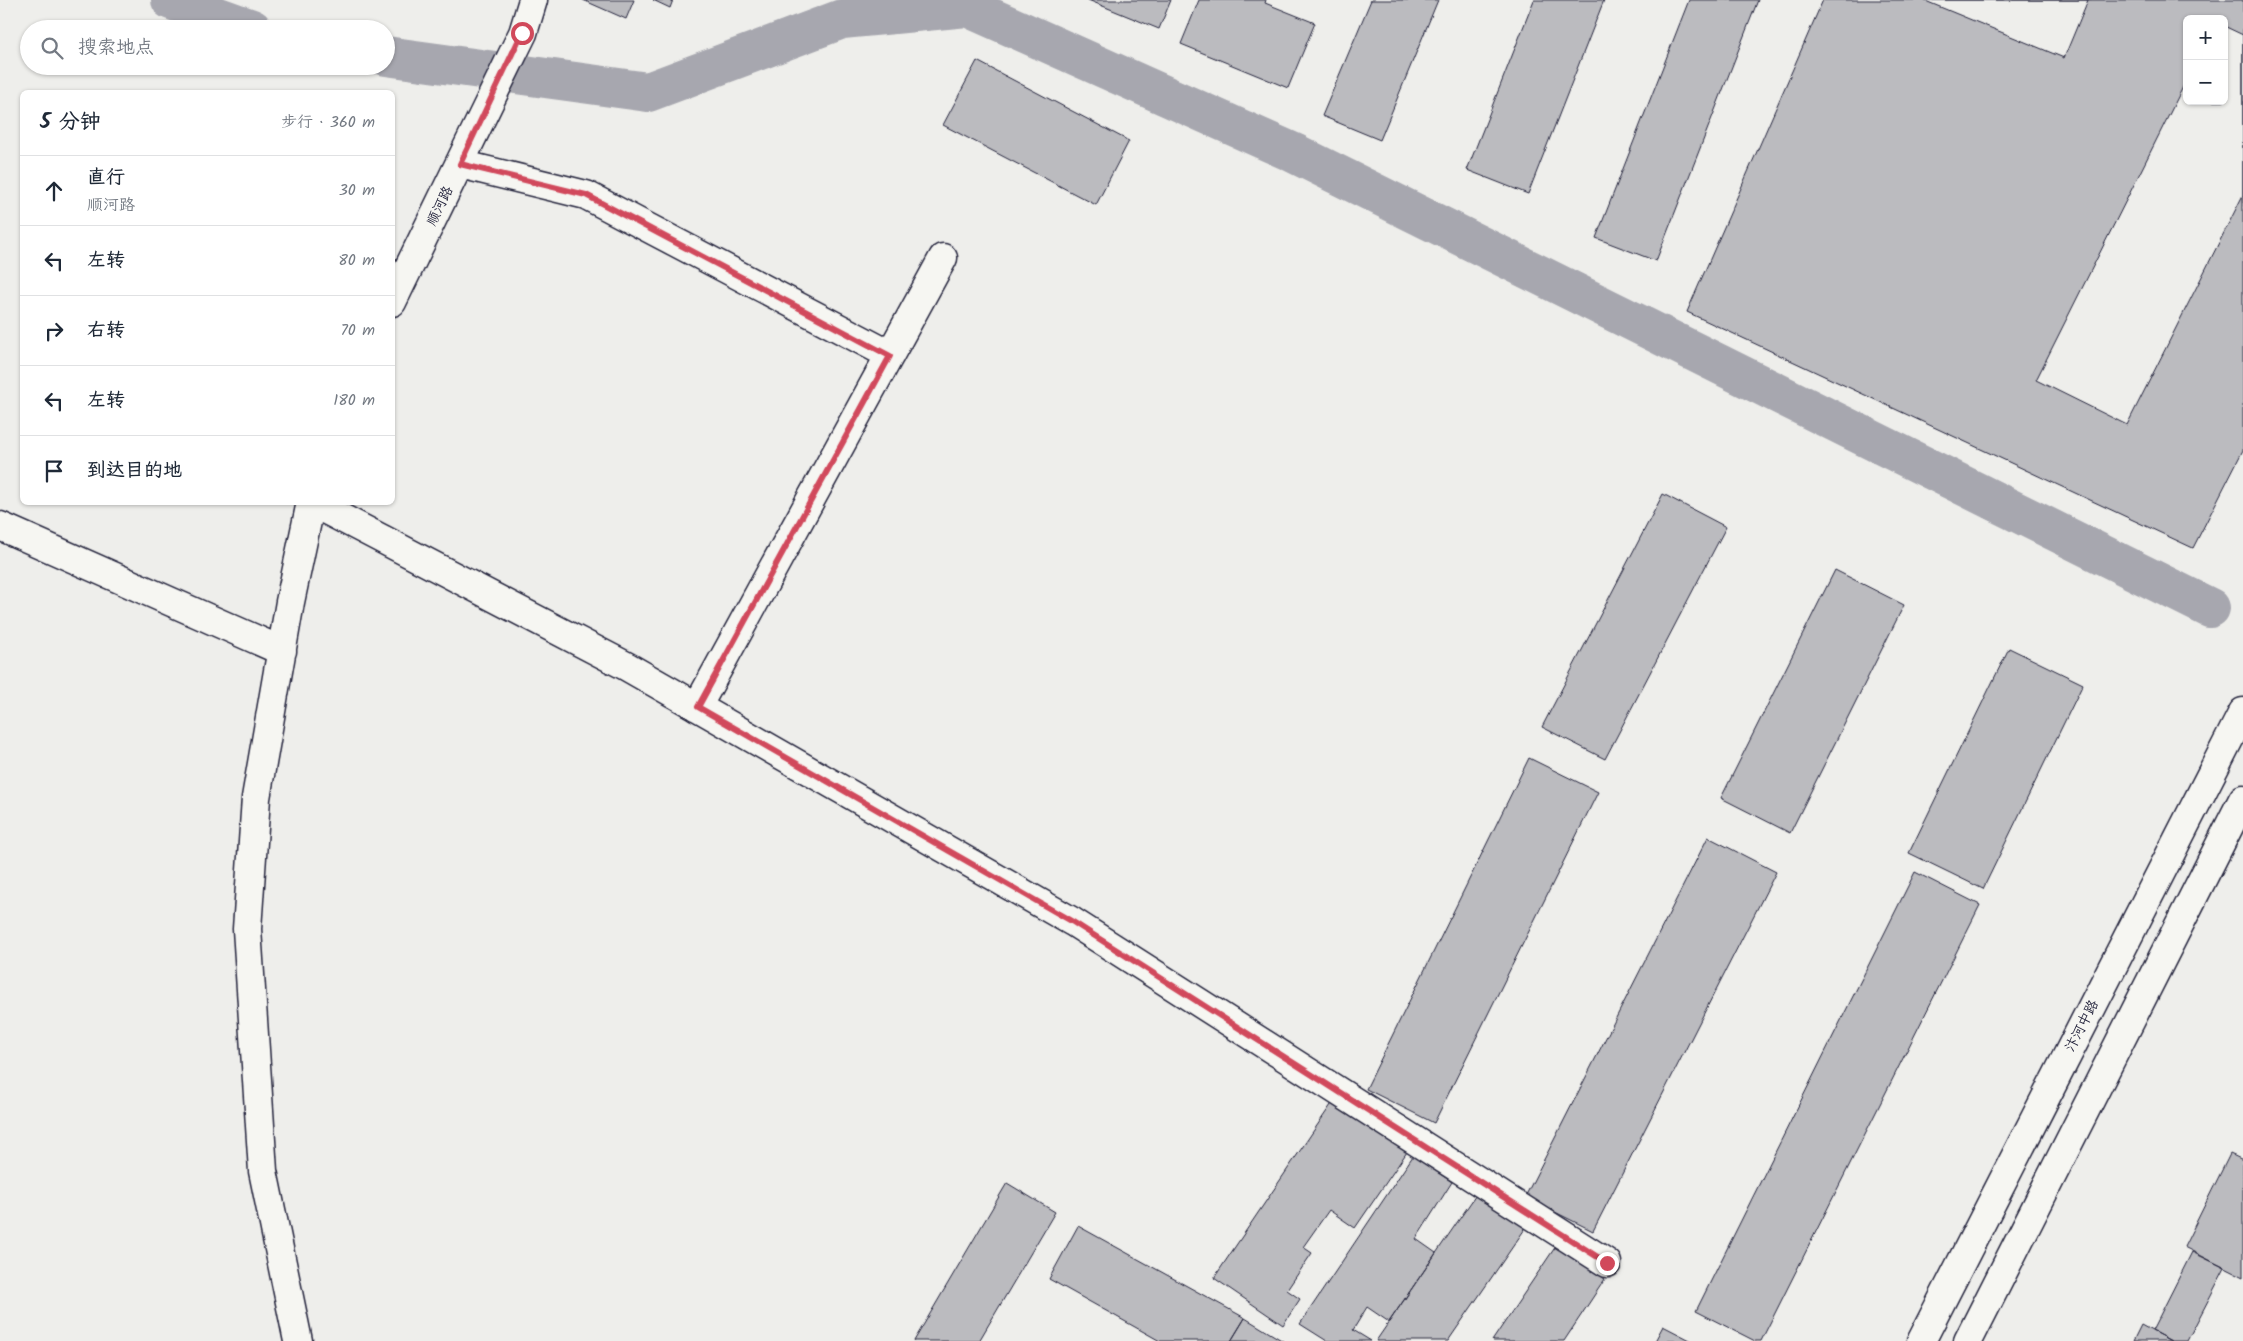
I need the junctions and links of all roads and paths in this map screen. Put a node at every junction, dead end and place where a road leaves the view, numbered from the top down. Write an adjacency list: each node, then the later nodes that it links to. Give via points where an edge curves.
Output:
1 (533, 0): 2 (street, 顺河路, via 522,33)
2 (464, 155): 4 (street, 顺河路); 5 (street, via 586,195)
3 (943, 258): 5 (street)
4 (395, 296)
5 (890, 356): 10 (street)
6 (310, 505): 9 (street)
7 (317, 505): 10 (street, via 626,666)
8 (0, 526): 9 (street)
9 (282, 651): 14 (street, via 256,798 246,929 263,1171)
10 (698, 707): 13 (street, via 1073,922)
11 (2243, 712): 15 (street, 汴河中路)
12 (2243, 799): 16 (street)
13 (1607, 1263)
14 (298, 1341)
15 (1921, 1341)
16 (1968, 1341)

